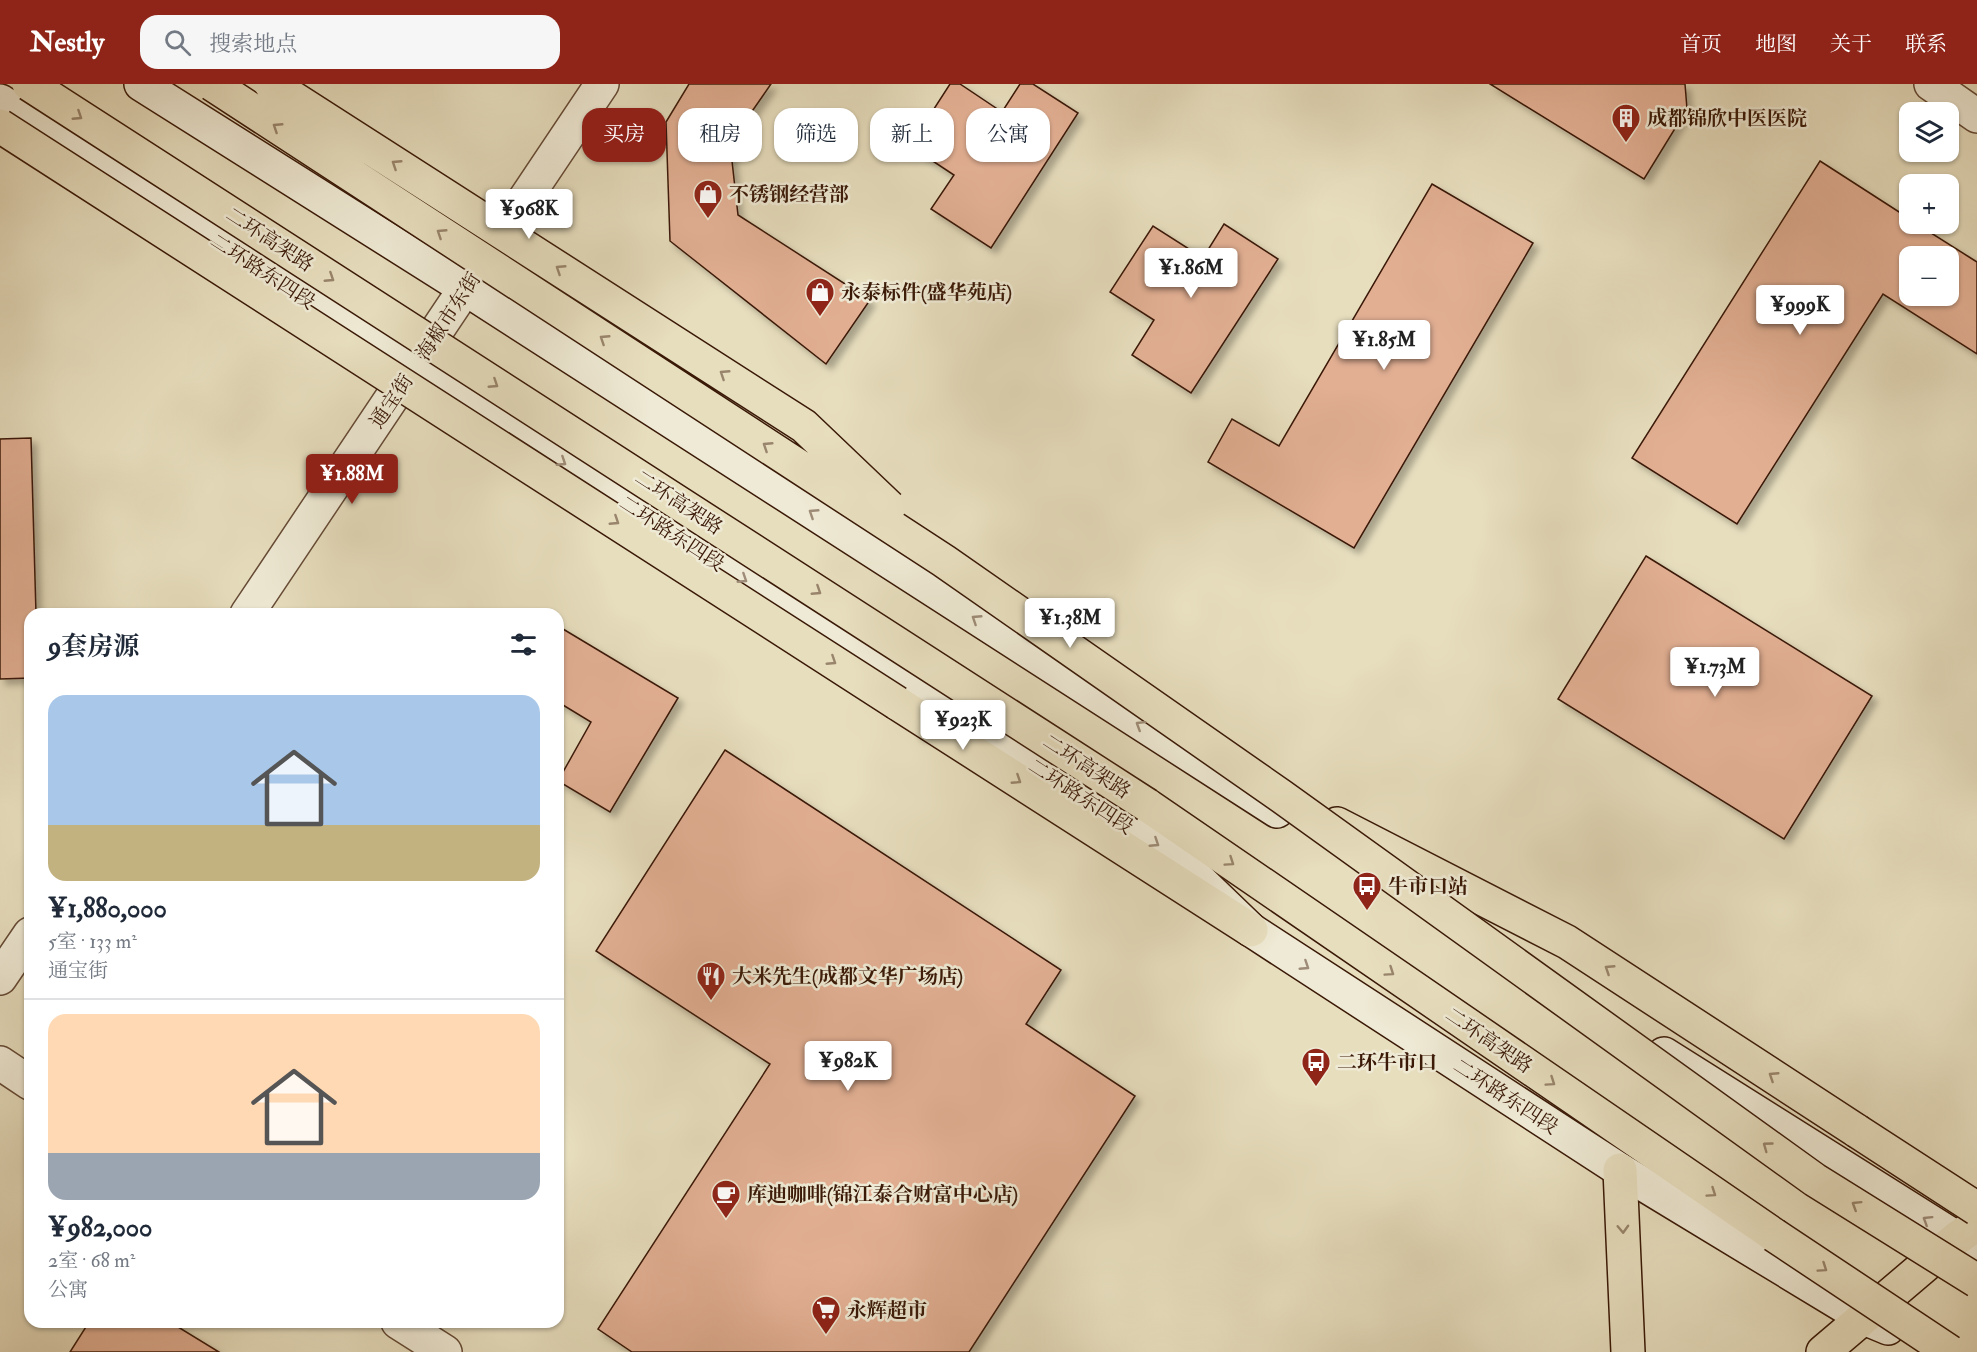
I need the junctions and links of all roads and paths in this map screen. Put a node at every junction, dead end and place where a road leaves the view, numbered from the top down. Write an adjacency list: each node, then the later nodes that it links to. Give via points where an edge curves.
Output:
1 (29, 84): 29 (main road, 二环高架路, one-way to 29, bridge, via 1147,805)
2 (141, 84): 10 (main road)
3 (212, 84): 12 (main road, one-way to 3, bridge)
4 (271, 84): 12 (main road, one-way to 4, bridge, via 804,426)
5 (602, 84): 10 (main road, 海椒市东街)
6 (1931, 84): 8 (main road)
7 (0, 101): 11 (main road, 二环路东四段)
8 (1977, 116)
9 (0, 126): 15 (main road, one-way to 15, bridge)
10 (466, 289): 11 (main road, 海椒市东街); 22 (main road, one-way to 10, via 1106,703)
11 (414, 368): 13 (main road, 通宝街); 15 (main road, 二环路东四段, one-way to 15, via 1171,853)
12 (944, 561): 14 (main road, bridge)
13 (251, 608)
14 (1281, 796): 21 (main road, one-way to 14, bridge, via 1567,942); 23 (main road, one-way to 14, bridge, via 1815,1180)
15 (1251, 930): 20 (main road, 二环路东四段, one-way to 20)
16 (24, 943): 17 (main road)
17 (0, 978)
18 (0, 1063): 19 (main road)
19 (24, 1079)
20 (1620, 1170): 24 (main road, 二环路东四段); 27 (main road, one-way to 27)
21 (1977, 1209)
22 (1970, 1238): 24 (main road)
23 (1977, 1281)
24 (1864, 1318): 28 (main road); 29 (main road, 二环路东四段)
25 (407, 1328): 26 (main road)
26 (445, 1352)
27 (1628, 1352)
28 (1823, 1352)
29 (1949, 1352)

